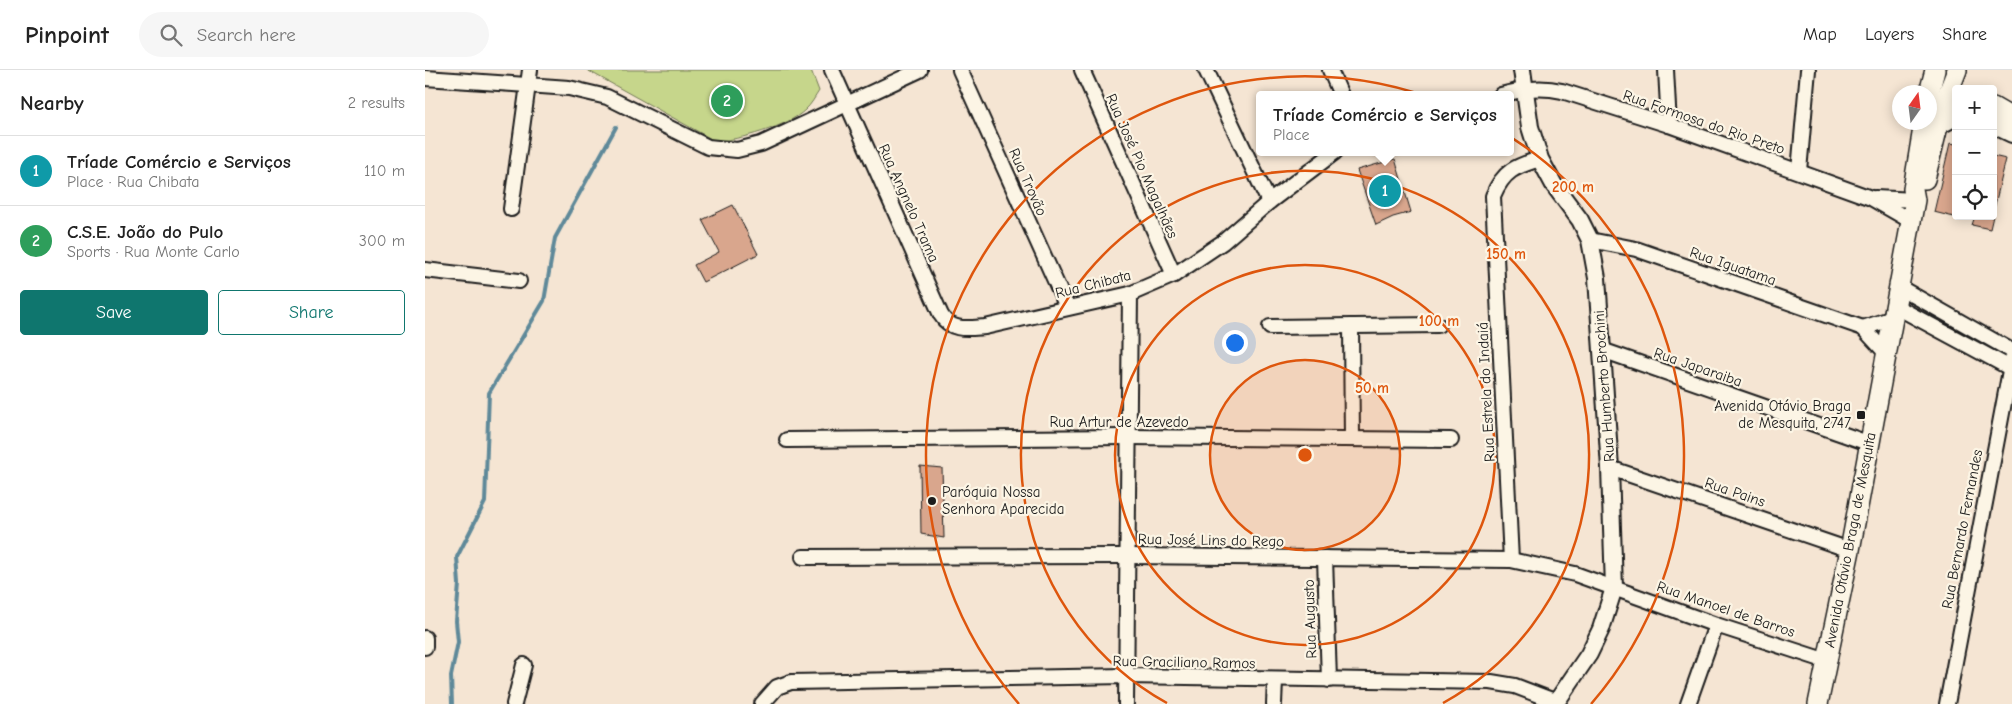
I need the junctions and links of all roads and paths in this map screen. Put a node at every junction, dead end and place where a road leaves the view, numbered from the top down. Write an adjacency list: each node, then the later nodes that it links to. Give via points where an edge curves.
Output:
1 (530, 70): 13 (street)
2 (832, 70): 18 (street, Rua Angnelo Trama)
3 (920, 70): 18 (street)
4 (960, 70): 40 (street, Rua Trovão)
5 (1081, 70): 36 (street, Rua José Pio Magalhães)
6 (1206, 70): 31 (street)
7 (1330, 70): 16 (street)
8 (1522, 70): 15 (street, Rua Humberto Brochini)
9 (1666, 70): 23 (street)
10 (1808, 70): 28 (street)
11 (1951, 75): 14 (main road); 21 (main road, Avenida Otávio Braga de Mesquita)
12 (425, 78): 13 (street)
13 (529, 86): 18 (street, via 569,88 607,96 702,144 737,150 761,144); 32 (street)
14 (1937, 86)
15 (1524, 89): 17 (street); 23 (street, Rua Formosa do Rio Preto, via 1546,87); 27 (street, Rua Humberto Brochini, via 1530,127)
16 (1339, 91)
17 (1514, 92)
18 (846, 104): 42 (street, Rua Angnelo Trama)
19 (1997, 109): 22 (main road)
20 (1997, 113): 22 (street)
21 (1941, 115): 30 (main road, Avenida Otávio Braga de Mesquita, via 1922,191)
22 (2012, 118)
23 (1669, 125): 28 (street, Rua Formosa do Rio Preto)
24 (1997, 127): 25 (street)
25 (2012, 134)
26 (1330, 156): 31 (street, Rua Chibata)
27 (1540, 159): 34 (street, Rua Humberto Brochini, via 1554,185 1581,220); 61 (street, Rua Estrela do Indaiá, via 1507,173 1499,181 1493,196)
28 (1799, 171): 29 (street, Rua Formosa do Rio Preto)
29 (1871, 198): 30 (street, Rua Formosa do Rio Preto); 33 (street, Rua Formosa do Rio Preto)
30 (1915, 200): 33 (main road, Avenida Otávio Braga de Mesquita)
31 (1269, 202): 36 (street, Rua Chibata, via 1223,242)
32 (511, 209)
33 (1911, 220): 38 (main road, Avenida Otávio Braga de Mesquita)
34 (1590, 240): 46 (street, Rua Iguatama, via 1636,249); 47 (street, Rua Humberto Brochini, via 1597,278)
35 (425, 270): 37 (street)
36 (1173, 275): 39 (street, Rua Chibata)
37 (519, 281)
38 (1899, 287): 41 (main road, Avenida Otávio Braga de Mesquita); 48 (street)
39 (1129, 294): 40 (street, Rua Chibata); 51 (street)
40 (1067, 307): 42 (street, Rua Chibata, via 985,327 955,327)
41 (1894, 312): 46 (street); 49 (main road, Avenida Otávio Braga de Mesquita); 50 (street)
42 (941, 315)
43 (1438, 325): 44 (street)
44 (1351, 326): 45 (street); 52 (street)
45 (1270, 327)
46 (1863, 328): 49 (street, Rua Iguatama)
47 (1602, 350): 55 (street, Rua Japaraiba); 56 (street, Rua Humberto Brochini)
48 (2012, 350)
49 (1886, 353): 55 (main road, Avenida Otávio Braga de Mesquita)
50 (2011, 365): 78 (street, Rua Bernardo Fernandes)
51 (1128, 438): 52 (street, Rua Artur de Azevedo); 53 (street, Rua Artur de Azevedo); 58 (street)
52 (1352, 439): 54 (street, Rua Artur de Azevedo)
53 (787, 440)
54 (1451, 440)
55 (1868, 443): 57 (main road, Avenida Otávio Braga de Mesquita)
56 (1610, 468): 57 (street, Rua Pains); 62 (street, Rua Humberto Brochini)
57 (1850, 550): 66 (main road, Avenida Otávio Braga de Mesquita)
58 (1127, 556): 59 (street, Rua José Lins do Rego); 60 (street, Rua José Lins do Rego); 68 (street)
59 (803, 558)
60 (1325, 558): 61 (street, Rua José Lins do Rego); 70 (street, Rua Augusto)
61 (1511, 560): 62 (street, Rua José Lins do Rego, via 1575,574)
62 (1614, 588): 63 (street, Rua Manoel de Barros); 71 (street, Rua Humberto Brochini, via 1589,654)
63 (1716, 625): 66 (street, Rua Manoel de Barros); 76 (street)
64 (425, 638): 65 (street)
65 (425, 646)
66 (1827, 661): 77 (main road, Avenida Otávio Braga de Mesquita)
67 (524, 665): 72 (street)
68 (1126, 676): 69 (street, Rua Graciliano Ramos); 73 (street, Rua Graciliano Ramos, via 791,682 777,687); 74 (street)
69 (1275, 680): 70 (street, Rua Graciliano Ramos); 75 (street)
70 (1329, 680): 71 (street, Rua Graciliano Ramos, via 1491,682 1515,686)
71 (1556, 703)
72 (514, 704)
73 (761, 704)
74 (1126, 704)
75 (1274, 704)
76 (1688, 704)
77 (1818, 704)
78 (1947, 704)

